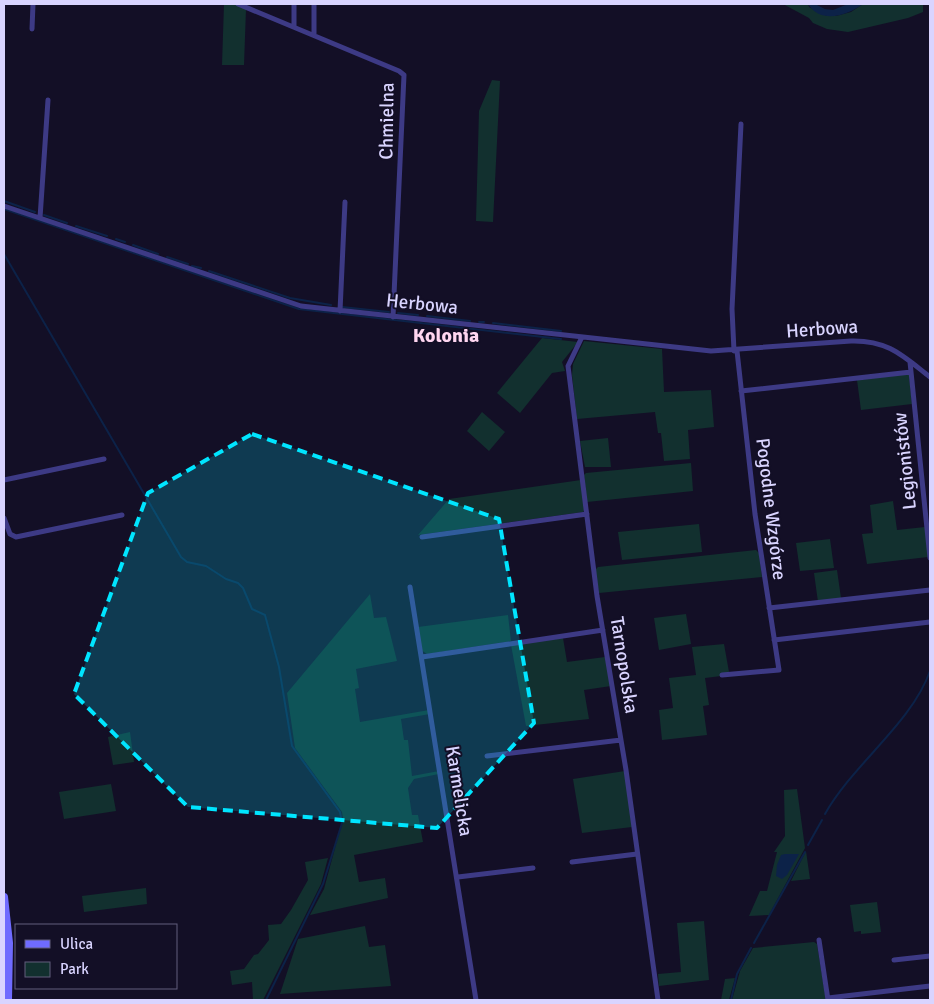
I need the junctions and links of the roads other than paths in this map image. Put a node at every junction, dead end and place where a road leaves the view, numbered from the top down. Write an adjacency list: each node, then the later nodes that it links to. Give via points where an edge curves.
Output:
1 (33, 4): 6 (street)
2 (238, 4): 5 (street, Chmielna)
3 (294, 4): 5 (street)
4 (314, 4): 7 (street)
5 (294, 27): 7 (street, Chmielna)
6 (32, 29)
7 (314, 35): 14 (street, Chmielna, via 404,75)
8 (48, 100): 12 (street)
9 (741, 124): 16 (street, Pogodne Wzgórze, via 732,309)
10 (345, 202): 13 (street)
11 (4, 206): 12 (street, Herbowa)
12 (40, 218): 13 (street, Herbowa, via 290,303)
13 (340, 311): 14 (street, Herbowa)
14 (393, 317): 15 (street, Herbowa)
15 (582, 337): 16 (street, Herbowa, via 711,352); 23 (street, Tarnopolska, via 568,366)
16 (735, 351): 17 (street, Herbowa, via 864,341 884,344); 20 (street, Pogodne Wzgórze)
17 (910, 362): 18 (street, Legionistów); 19 (street, Herbowa)
18 (911, 372): 20 (street); 27 (street, Legionistów)
19 (930, 377)
20 (742, 391): 31 (street, Pogodne Wzgórze)
21 (104, 459): 22 (street)
22 (4, 480)
23 (588, 514): 26 (street); 33 (street, Tarnopolska)
24 (122, 515): 25 (street, via 16,537 10,534)
25 (4, 518)
26 (422, 537)
27 (929, 545): 28 (street, Legionistów)
28 (930, 558)
29 (410, 587): 35 (street, Karmelicka)
30 (930, 590): 31 (street)
31 (769, 608): 34 (street, Pogodne Wzgórze)
32 (930, 622): 34 (street)
33 (603, 630): 35 (street); 37 (street, Tarnopolska)
34 (774, 640): 36 (street, Pogodne Wzgórze, via 779,670)
35 (422, 657): 42 (street, Karmelicka)
36 (722, 675)
37 (622, 740): 38 (street); 39 (street, Tarnopolska)
38 (487, 756)
39 (637, 854): 40 (street); 51 (street, Tarnopolska)
40 (572, 862)
41 (533, 868): 42 (street)
42 (458, 877): 50 (street, Karmelicka)
43 (4, 896): 49 (street)
44 (819, 940): 48 (street)
45 (930, 956): 46 (street)
46 (894, 960)
47 (930, 986): 48 (street)
48 (828, 999)
49 (8, 1000)
50 (476, 1000)
51 (658, 1000)

